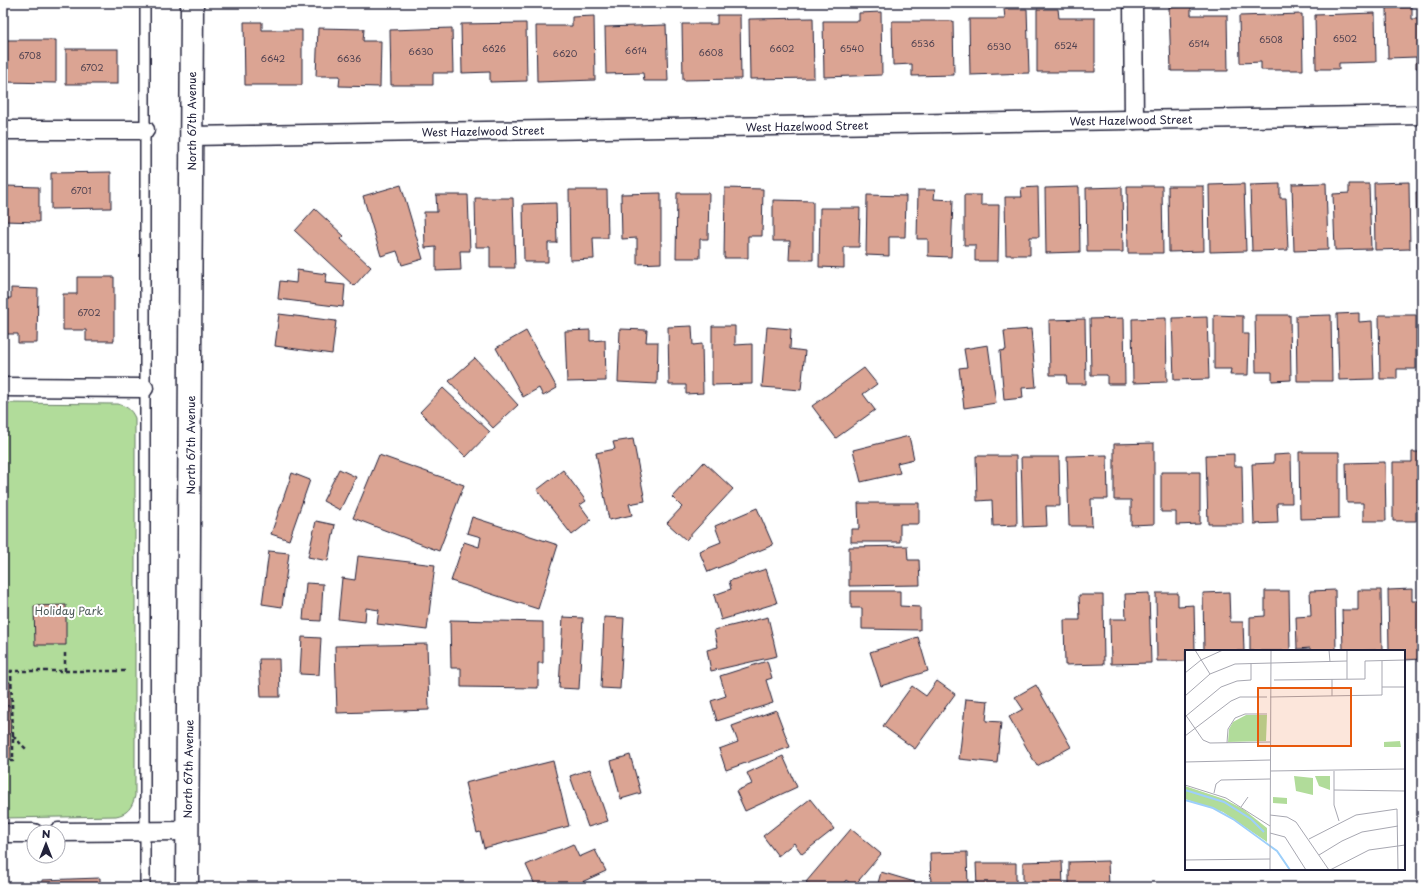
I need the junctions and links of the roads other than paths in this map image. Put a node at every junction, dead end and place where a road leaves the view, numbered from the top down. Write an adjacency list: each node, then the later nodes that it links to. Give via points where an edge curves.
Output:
1 (145, 3): 7 (lane)
2 (192, 3): 8 (main road, North 67th Avenue)
3 (1133, 3): 5 (street)
4 (1422, 115): 5 (street, West Hazelwood Street)
5 (1134, 120): 8 (street, West Hazelwood Street)
6 (3, 130): 7 (street)
7 (145, 130): 10 (lane)
8 (191, 136): 12 (main road, North 67th Avenue)
9 (3, 387): 10 (street)
10 (144, 388): 11 (lane)
11 (144, 831): 12 (street); 13 (street); 16 (lane)
12 (187, 831): 17 (main road, North 67th Avenue)
13 (66, 832)
14 (3, 833): 15 (street)
15 (26, 833)
16 (144, 887)
17 (187, 887)

